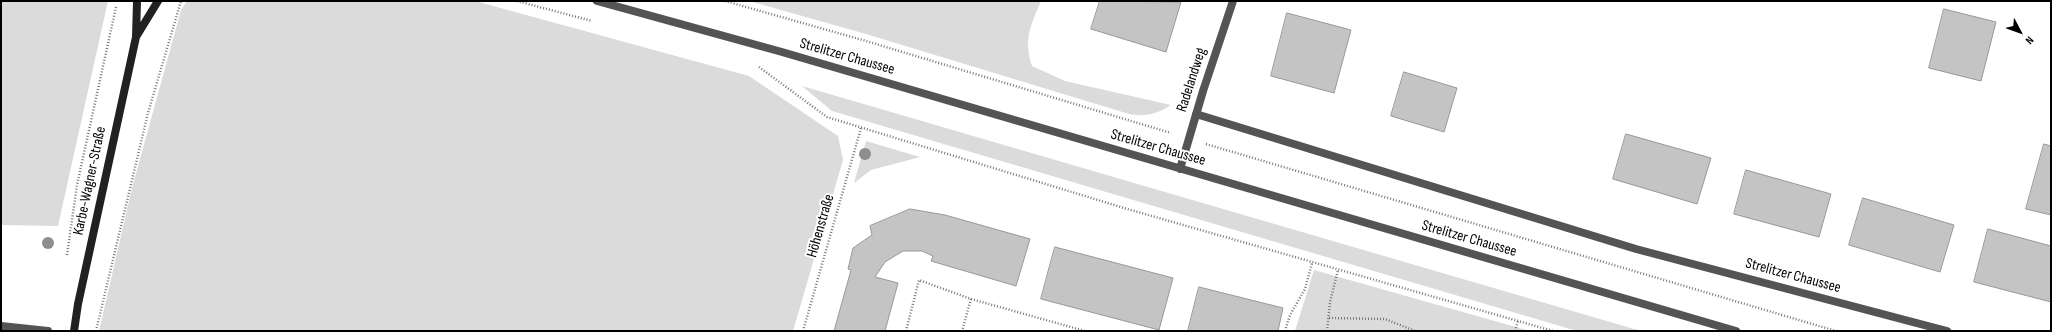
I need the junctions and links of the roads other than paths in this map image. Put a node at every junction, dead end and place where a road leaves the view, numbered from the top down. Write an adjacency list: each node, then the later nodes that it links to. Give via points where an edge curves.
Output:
1 (137, 1): 5 (street, Karbe-Wagner-Straße)
2 (158, 1): 5 (street, Karbe-Wagner-Straße)
3 (597, 1): 7 (street, Strelitzer Chaussee, via 782,52)
4 (1233, 1): 6 (street, Radelandweg)
5 (136, 37): 11 (street, Karbe-Wagner-Straße)
6 (1196, 114): 7 (street, Radelandweg); 13 (street, Strelitzer Chaussee, via 1636,249)
7 (1180, 169): 9 (street, Strelitzer Chaussee)
8 (1, 326): 10 (street)
9 (1709, 327): 12 (street, Strelitzer Chaussee)
10 (48, 331)
11 (74, 331)
12 (1736, 331)
13 (1947, 331)

